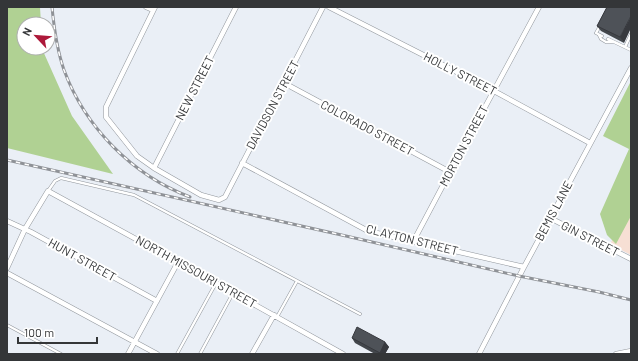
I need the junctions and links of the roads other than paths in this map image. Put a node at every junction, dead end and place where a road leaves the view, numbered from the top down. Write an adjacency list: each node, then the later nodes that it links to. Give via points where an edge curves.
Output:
1 (146, 7): 6 (street)
2 (236, 7): 18 (street, NEW STREET)
3 (323, 7): 14 (street, DAVIDSON STREET)
4 (329, 7): 15 (street, HOLLY STREET)
5 (538, 7): 15 (street, MORTON STREET)
6 (154, 9): 18 (street, via 106,107 106,117 136,156)
7 (603, 20): 10 (lane, via 596,33 606,42)
8 (631, 34): 11 (lane)
9 (608, 39): 10 (lane)
10 (613, 42): 11 (lane)
11 (625, 47): 12 (lane)
12 (631, 50)
13 (631, 68): 16 (street, BEMIS LANE)
14 (284, 83): 17 (street, DAVIDSON STREET); 19 (street, COLORADO STREET)
15 (494, 91): 16 (street, HOLLY STREET); 19 (street, MORTON STREET)
16 (590, 143): 21 (street, BEMIS LANE)
17 (242, 163): 18 (street, DAVIDSON STREET, via 225,196 219,200 201,195); 24 (street, CLAYTON STREET, via 368,232)
18 (154, 168)
19 (450, 172): 24 (street, MORTON STREET)
20 (48, 191): 23 (street); 26 (street, NORTH MISSOURI STREET); 30 (lane, via 55,181 61,178 134,194)
21 (550, 218): 25 (street, GIN STREET); 27 (street, BEMIS LANE)
22 (7, 221): 23 (street, HUNT STREET)
23 (25, 230): 28 (street); 33 (street, HUNT STREET)
24 (413, 242): 27 (street, CLAYTON STREET)
25 (631, 259)
26 (178, 262): 31 (street, NORTH MISSOURI STREET); 33 (street)
27 (524, 267): 46 (street, BEMIS LANE)
28 (7, 268)
29 (7, 273): 37 (street)
30 (297, 281): 34 (lane); 35 (lane)
31 (216, 283): 32 (street, NORTH MISSOURI STREET); 42 (lane)
32 (233, 293): 35 (street, NORTH MISSOURI STREET); 43 (lane)
33 (157, 301): 37 (street)
34 (360, 314)
35 (275, 316): 44 (street); 45 (street, NORTH MISSOURI STREET)
36 (7, 325): 39 (lane)
37 (135, 342): 40 (street); 41 (street)
38 (631, 351): 47 (street)
39 (61, 354)
40 (128, 354)
41 (157, 354)
42 (177, 354)
43 (200, 354)
44 (252, 354)
45 (343, 354)
46 (479, 354)
47 (616, 354)

